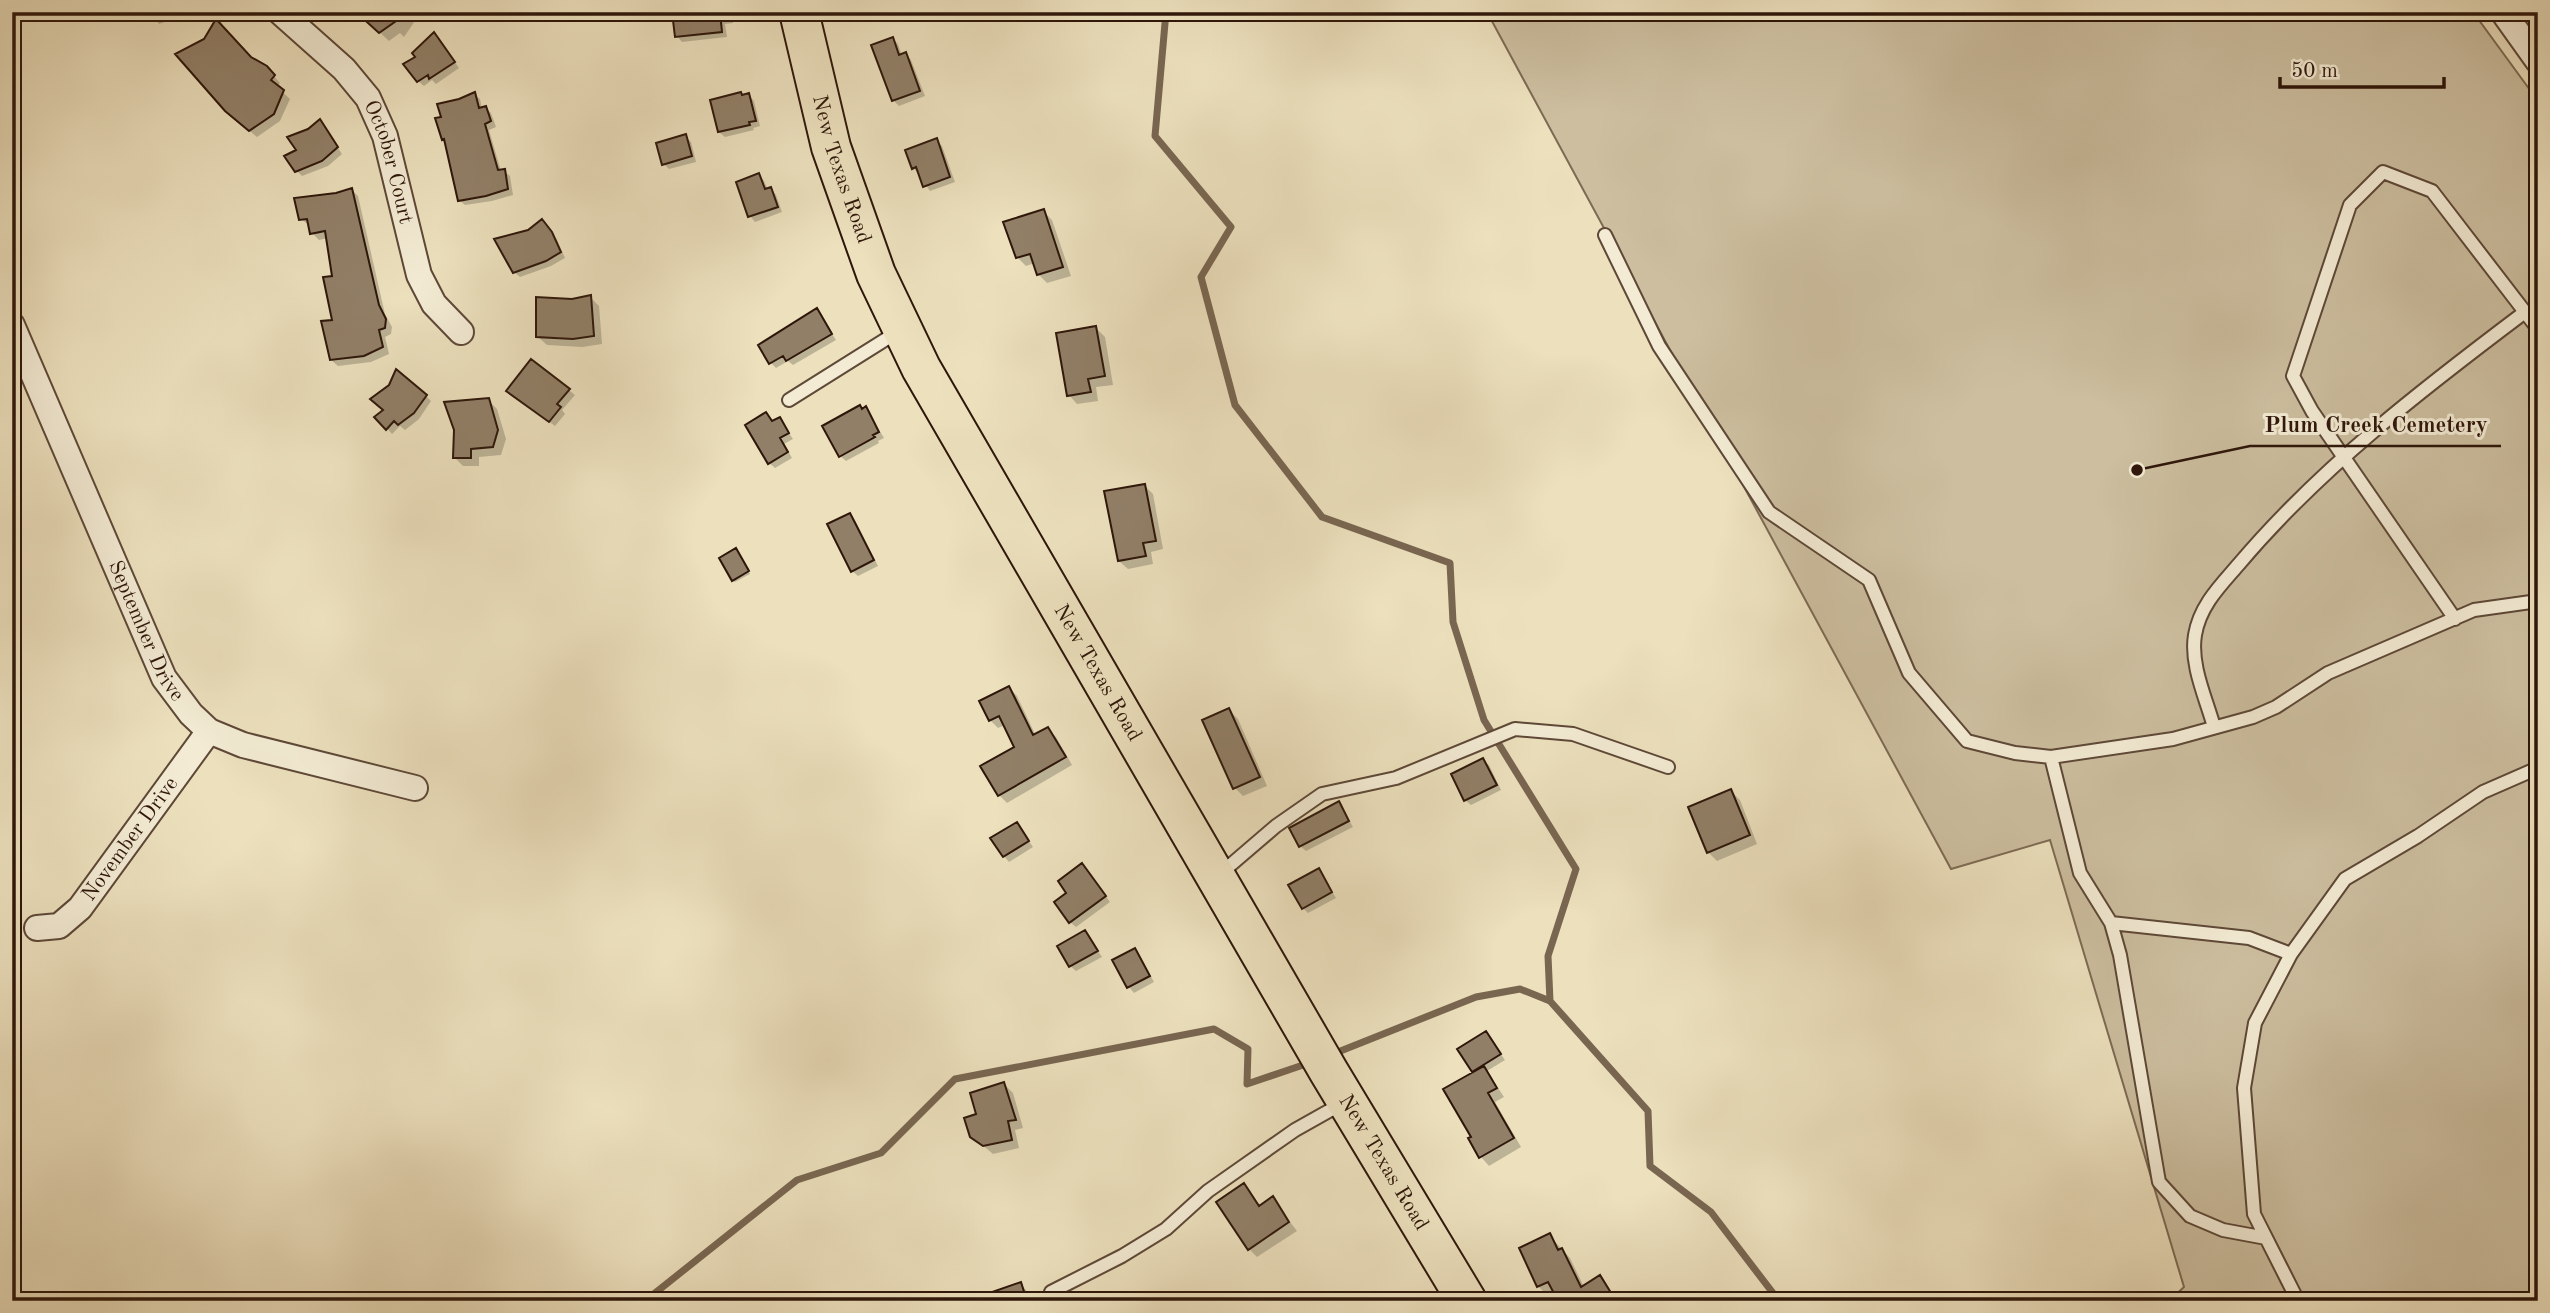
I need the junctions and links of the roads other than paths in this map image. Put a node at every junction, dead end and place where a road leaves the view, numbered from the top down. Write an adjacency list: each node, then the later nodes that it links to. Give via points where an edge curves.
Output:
1 (280, 12): 10 (street, October Court, via 344,69 368,99 385,136 419,275 434,304)
2 (799, 12): 8 (main road, New Texas Road, via 831,147 876,274)
3 (2503, 12): 4 (street)
4 (2538, 61)
5 (1605, 235): 17 (lane, via 1659,346 1769,512 1869,580 1909,673 1967,741)
6 (2525, 312): 9 (lane); 12 (lane); 12 (lane, via 2432,191 2383,172 2350,205 2293,376)
7 (12, 325): 16 (street, September Drive, via 164,678)
8 (902, 329): 11 (lane); 21 (main road, New Texas Road, via 920,368)
9 (2538, 329)
10 (461, 332)
11 (789, 400)
12 (2344, 457): 14 (lane); 15 (lane, via 2265,533 2201,615 2194,660)
13 (2538, 601): 14 (lane, via 2474,610)
14 (2455, 619): 15 (lane, via 2328,673 2253,718)
15 (2214, 727): 17 (lane, via 2173,739)
16 (209, 731): 20 (street, September Drive, via 243,745); 23 (street, November Drive, via 80,908 60,926)
17 (2052, 757): 22 (lane, via 2080,873)
18 (1668, 767): 21 (lane, via 1573,734 1515,729 1396,778 1322,794)
19 (2538, 768): 24 (lane, via 2483,792 2345,879)
20 (415, 788)
21 (1216, 878): 25 (main road, New Texas Road)
22 (2111, 923): 24 (lane, via 2249,938); 26 (lane, via 2159,1182 2190,1216 2223,1230)
23 (37, 928)
24 (2291, 954): 26 (lane, via 2255,1023 2244,1088 2254,1214)
25 (1346, 1101): 27 (lane, via 1295,1130 1208,1191 1166,1229); 28 (main road, New Texas Road)
26 (2266, 1238): 29 (lane)
27 (1051, 1292)
28 (1467, 1301)
29 (2298, 1301)

